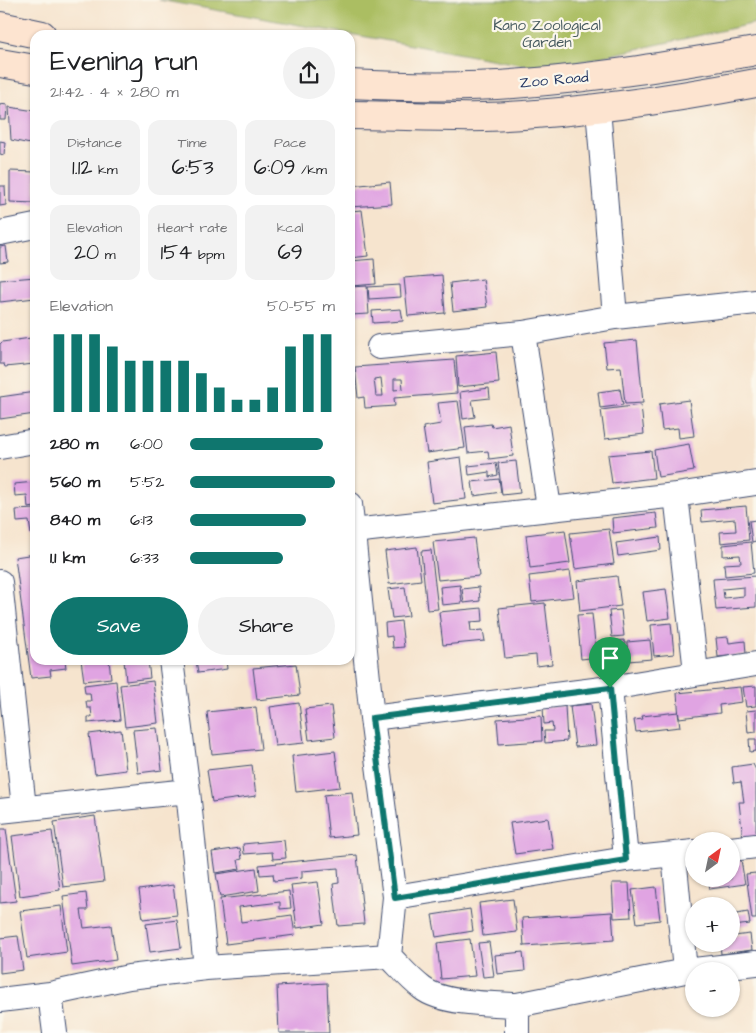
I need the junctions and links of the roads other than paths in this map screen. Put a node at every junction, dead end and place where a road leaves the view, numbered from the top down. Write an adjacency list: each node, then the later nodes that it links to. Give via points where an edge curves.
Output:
1 (0, 26): 2 (main road)
2 (30, 32)
3 (756, 51): 7 (main road, Zoo Road, via 608,75 524,83)
4 (0, 64): 5 (main road)
5 (30, 68)
6 (756, 83): 8 (main road, Zoo Road)
7 (355, 84)
8 (598, 108): 9 (main road, Zoo Road, via 483,117); 13 (street)
9 (355, 115)
10 (30, 227): 11 (street)
11 (0, 233)
12 (756, 302): 13 (street)
13 (615, 317): 14 (street)
14 (523, 333): 15 (street); 20 (street)
15 (379, 347)
16 (30, 443): 17 (street)
17 (0, 447)
18 (756, 483): 19 (street)
19 (676, 495): 20 (street); 26 (street)
20 (549, 508): 21 (street)
21 (355, 531)
22 (355, 551): 28 (street)
23 (0, 582): 30 (street)
24 (756, 664): 26 (street)
25 (172, 665): 29 (street)
26 (696, 672): 27 (street)
27 (610, 688): 28 (street); 35 (street)
28 (372, 718): 36 (street)
29 (188, 791): 30 (street); 39 (street)
30 (24, 808): 31 (street)
31 (0, 811)
32 (756, 846): 33 (street)
33 (740, 848)
34 (684, 854): 35 (street); 40 (street)
35 (626, 860): 36 (street)
36 (395, 898): 37 (street)
37 (389, 956): 39 (street); 43 (street, via 424,990 480,1004)
38 (756, 963): 40 (street)
39 (206, 968): 41 (street, via 129,977)
40 (684, 972): 43 (street)
41 (50, 994): 42 (street); 44 (street)
42 (0, 1000)
43 (516, 1005): 45 (street)
44 (55, 1033)
45 (517, 1033)

